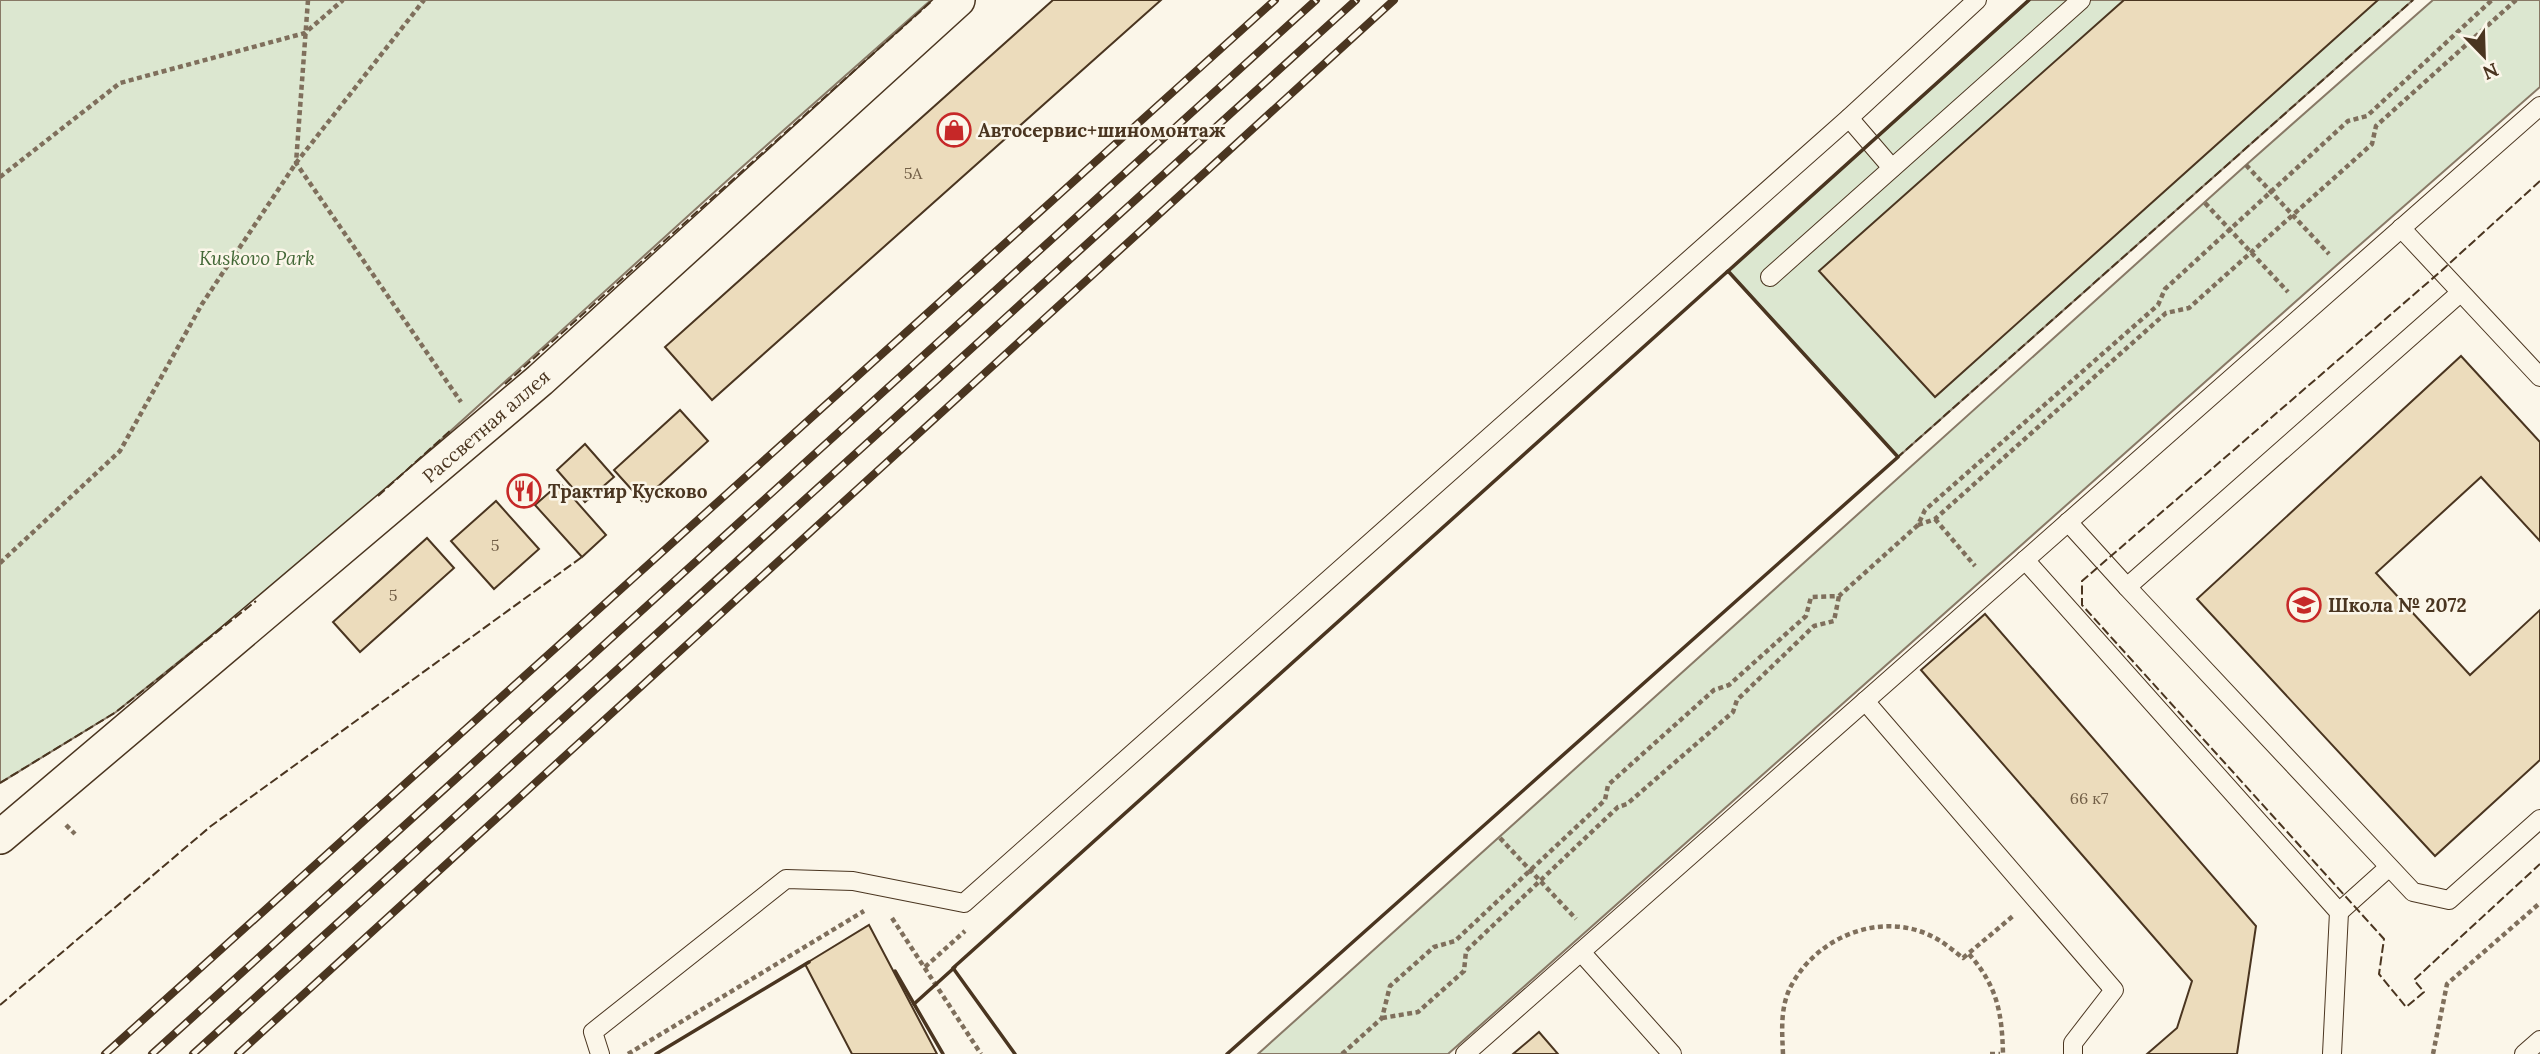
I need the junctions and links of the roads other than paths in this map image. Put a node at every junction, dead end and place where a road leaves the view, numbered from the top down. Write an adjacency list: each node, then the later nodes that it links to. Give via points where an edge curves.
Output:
1 (958, 0): 16 (street, Рассветная аллея, via 540,380)
2 (1977, 0): 5 (lane)
3 (2081, 0): 6 (lane)
4 (2540, 106): 7 (lane)
5 (1849, 118): 6 (lane); 21 (lane, via 964,903 853,881 786,879 593,1032)
6 (1892, 167): 8 (lane)
7 (2401, 228): 9 (lane); 11 (lane)
8 (1770, 277)
9 (2460, 293): 10 (lane); 13 (lane)
10 (2540, 377)
11 (2068, 522): 12 (lane); 13 (lane)
12 (2025, 560): 14 (lane); 18 (lane)
13 (2127, 587): 17 (lane)
14 (1865, 701): 19 (lane); 24 (lane, via 2114,990 2073,1043)
15 (2540, 819): 17 (lane, via 2449,900 2413,892)
16 (0, 837)
17 (2388, 867): 18 (lane)
18 (2339, 912): 25 (lane)
19 (1581, 952): 22 (lane); 23 (lane)
20 (2540, 1040): 26 (lane)
21 (600, 1054)
22 (1465, 1054)
23 (1672, 1054)
24 (2073, 1054)
25 (2332, 1054)
26 (2525, 1054)

